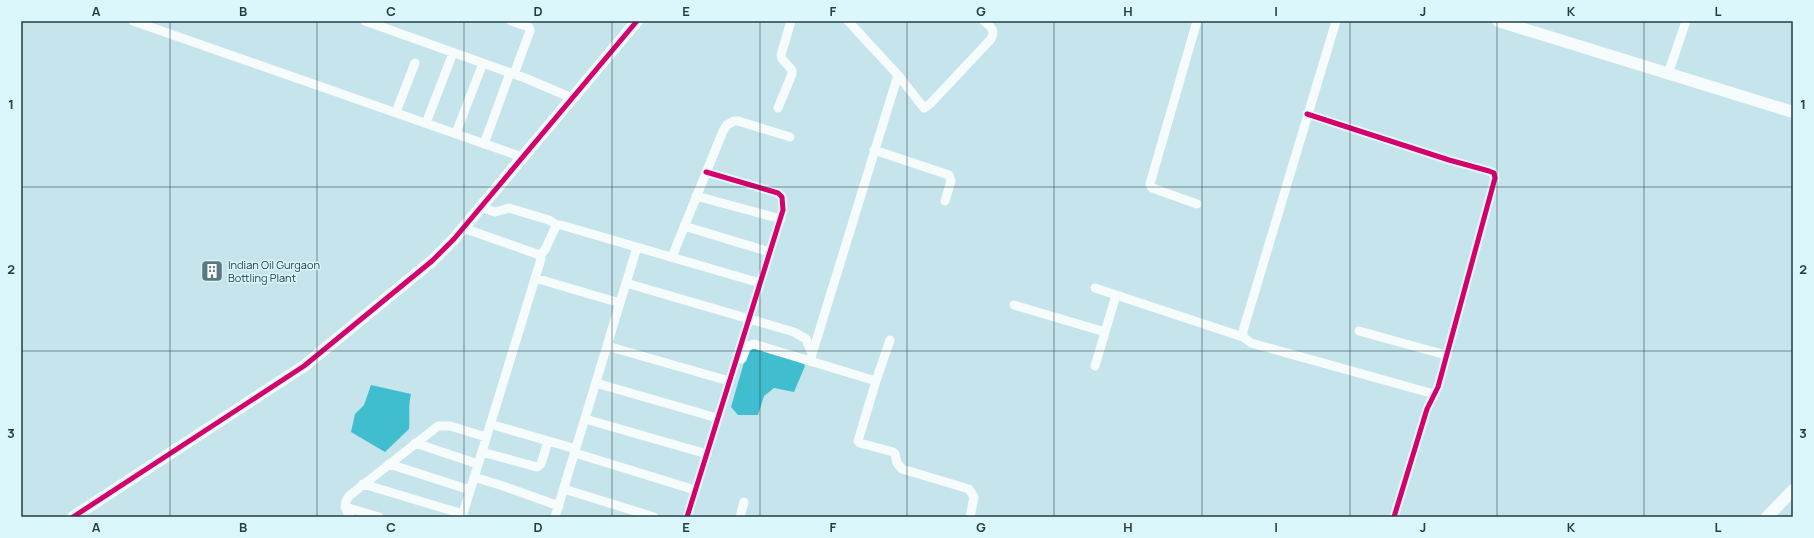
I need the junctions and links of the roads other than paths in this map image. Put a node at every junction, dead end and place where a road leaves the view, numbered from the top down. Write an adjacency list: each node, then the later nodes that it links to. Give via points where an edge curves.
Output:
1 (133, 21): 20 (street)
2 (365, 21): 12 (street)
3 (511, 21): 15 (street, via 530,29)
4 (637, 21): 18 (street)
5 (791, 21): 19 (street, via 781,55 792,70 792,74)
6 (848, 21): 17 (street)
7 (1197, 21): 32 (street, via 1150,184 1152,188)
8 (1336, 21): 22 (street)
9 (1498, 21): 16 (street)
10 (1686, 21): 16 (street)
11 (986, 22): 17 (street, via 993,30 991,39 927,107 921,106)
12 (453, 52): 14 (street); 23 (street)
13 (415, 63): 20 (street)
14 (484, 63): 15 (street); 24 (street)
15 (512, 73): 18 (street); 26 (street)
16 (1668, 74): 21 (street)
17 (898, 75): 27 (street)
18 (572, 98): 28 (street)
19 (778, 108)
20 (396, 112): 23 (street)
21 (1793, 112)
22 (1308, 114): 52 (street); 55 (street, via 1494,173 1495,183)
23 (426, 123): 24 (street)
24 (456, 133): 26 (street)
25 (790, 137): 29 (street, via 734,121 723,131)
26 (484, 144): 28 (street)
27 (874, 150): 31 (street, via 949,175 951,181); 56 (street)
28 (522, 157): 33 (street)
29 (706, 172): 30 (street); 34 (street, via 778,193 783,202)
30 (696, 196): 34 (street); 36 (street)
31 (945, 201)
32 (1197, 204)
33 (481, 207): 35 (street, via 495,212 509,208 549,220); 37 (street)
34 (781, 219): 39 (street)
35 (557, 225): 38 (street); 40 (street)
36 (684, 226): 39 (street); 41 (street)
37 (463, 228): 40 (street); 82 (street, via 432,261 304,366)
38 (637, 247): 41 (street); 43 (street)
39 (770, 252): 44 (street)
40 (540, 256): 42 (street)
41 (672, 257): 44 (street)
42 (535, 278): 47 (street); 64 (street)
43 (626, 283): 47 (street); 49 (street)
44 (760, 283): 49 (street)
45 (1095, 288): 46 (street)
46 (1116, 295): 51 (street); 52 (street)
47 (620, 303): 54 (street)
48 (1014, 305): 51 (street)
49 (748, 319): 56 (street, via 802,336 808,341); 58 (street)
50 (1359, 331): 55 (street)
51 (1105, 332): 57 (street)
52 (1243, 337): 61 (street, via 1251,342)
53 (890, 340): 59 (street)
54 (607, 346): 58 (street); 60 (street)
55 (1446, 355): 61 (street)
56 (811, 357): 59 (street); 89 (street, via 754,344 747,346)
57 (1095, 366)
58 (729, 381): 62 (street)
59 (876, 381): 91 (street, via 858,441 894,452 898,466 902,469 968,489 974,497)
60 (596, 383): 62 (street); 63 (street)
61 (1434, 394): 92 (street, via 1427,409)
62 (717, 418): 70 (street)
63 (585, 419): 68 (street); 70 (street)
64 (490, 424): 65 (street); 66 (street)
65 (486, 437): 67 (street, via 441,425); 69 (street)
66 (548, 441): 68 (street); 69 (street, via 541,464 537,467)
67 (416, 443): 71 (street); 72 (street)
68 (575, 451): 75 (street); 77 (street)
69 (482, 452): 72 (street)
70 (707, 454): 77 (street)
71 (389, 464): 74 (street); 76 (street)
72 (478, 464): 73 (street)
73 (474, 477): 76 (street); 80 (street)
74 (363, 484): 81 (street, via 349,496); 83 (street)
75 (564, 489): 80 (street); 87 (street)
76 (470, 490): 83 (street)
77 (695, 490): 88 (street)
78 (1793, 490): 93 (street)
79 (744, 502): 90 (street)
80 (559, 506): 86 (street)
81 (345, 507): 84 (street); 85 (street)
82 (80, 515)
83 (462, 516)
84 (350, 517)
85 (379, 517)
86 (555, 517)
87 (654, 517)
88 (687, 517)
89 (693, 517)
90 (740, 517)
91 (970, 517)
92 (1394, 517)
93 (1767, 517)

